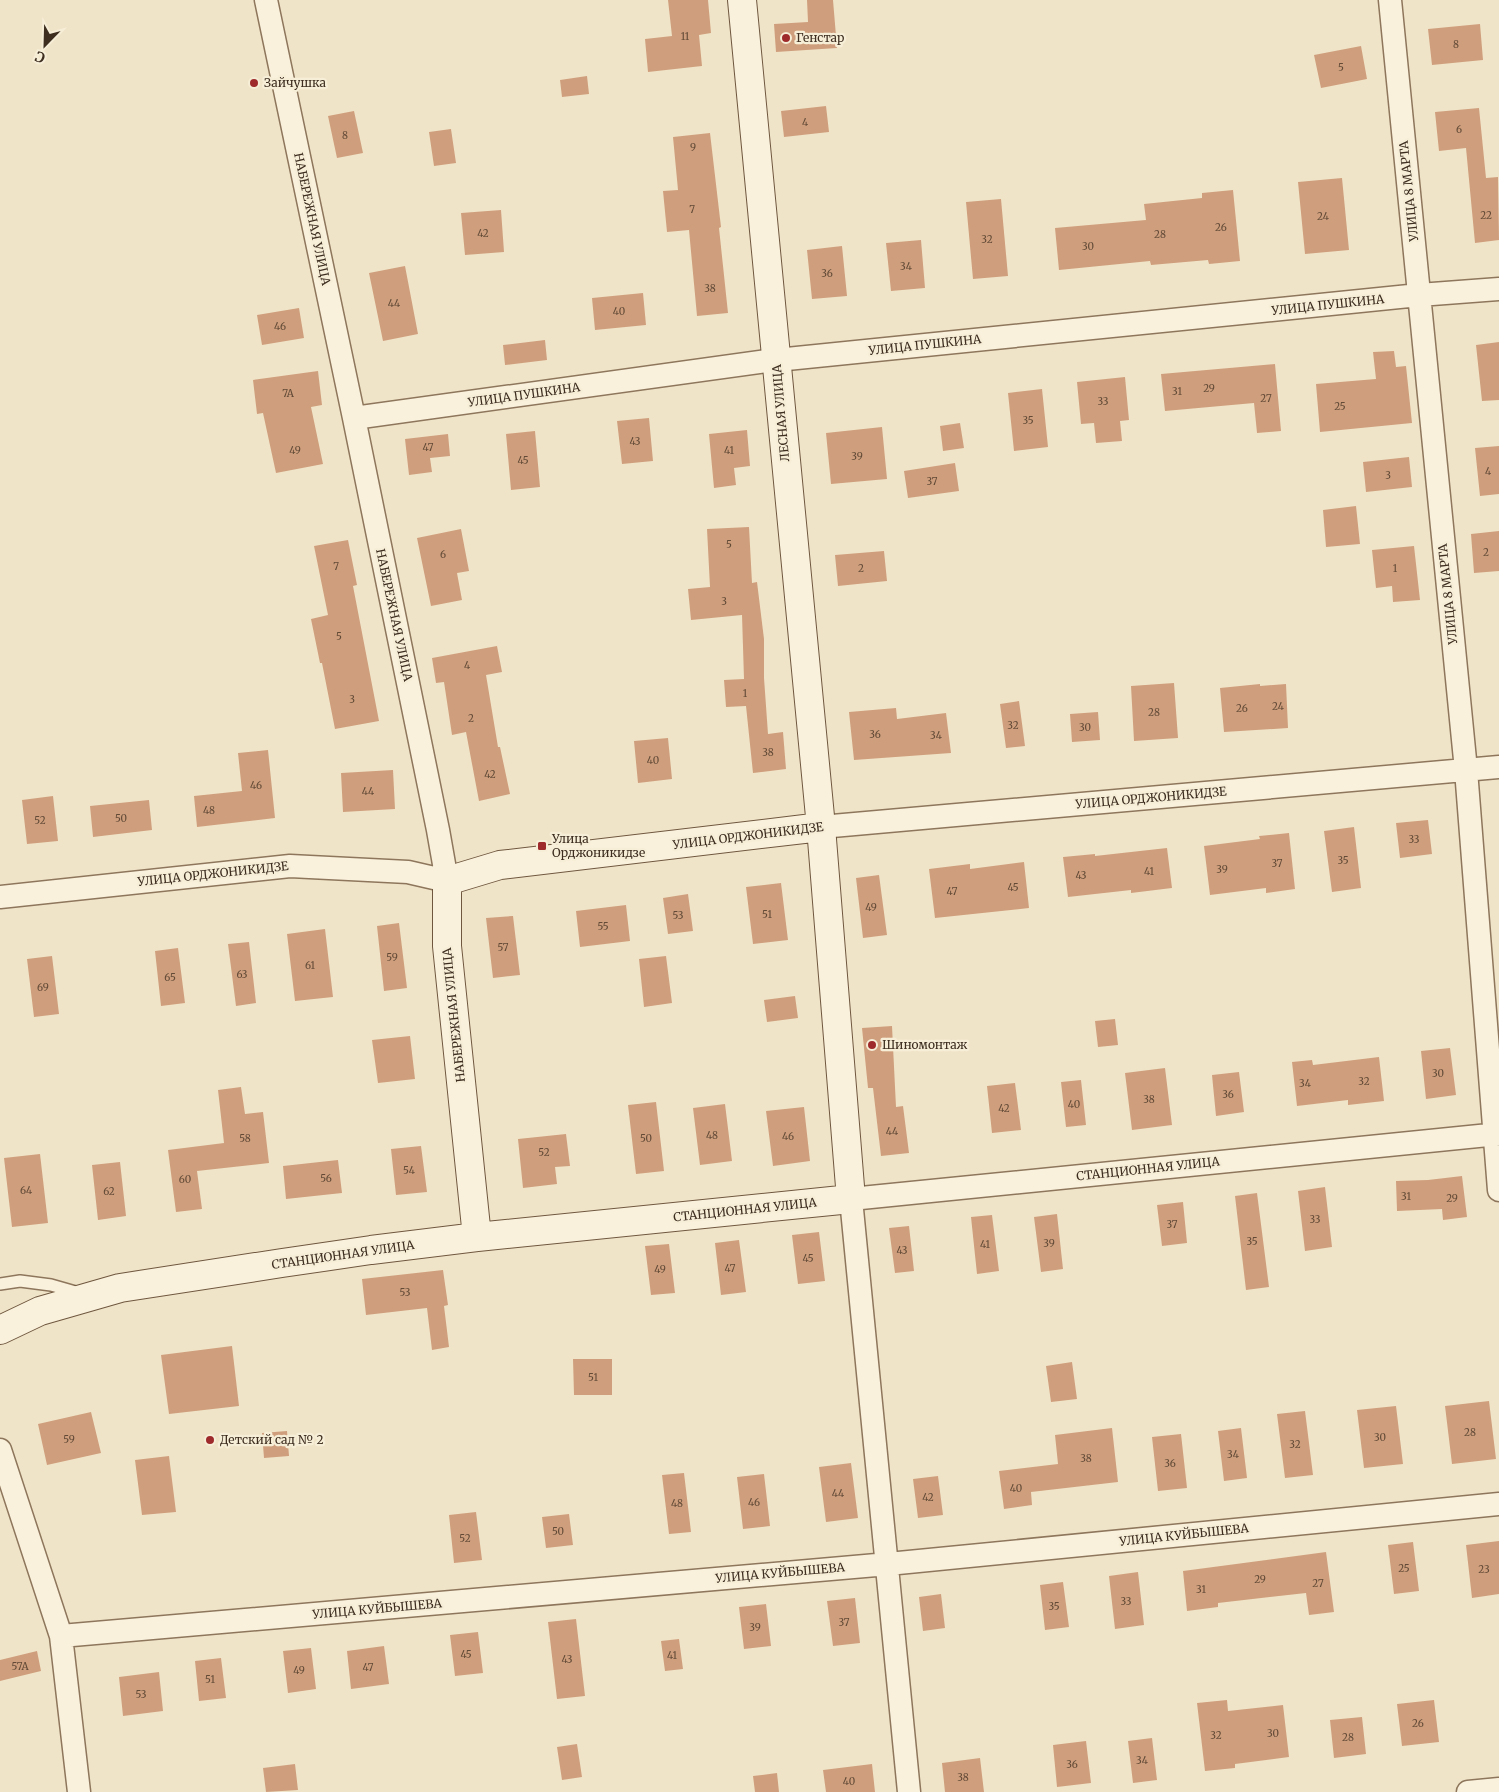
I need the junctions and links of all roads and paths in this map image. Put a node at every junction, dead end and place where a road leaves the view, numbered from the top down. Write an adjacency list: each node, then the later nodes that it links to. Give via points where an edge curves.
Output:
1 (266, 0): 7 (street, НАБЕРЕЖНАЯ УЛИЦА)
2 (742, 0): 6 (main road, ЛЕСНАЯ УЛИЦА)
3 (1390, 0): 5 (street, УЛИЦА 8 МАРТА)
4 (1499, 289): 5 (street, УЛИЦА ПУШКИНА)
5 (1419, 295): 6 (street, УЛИЦА ПУШКИНА); 9 (street, УЛИЦА 8 МАРТА)
6 (776, 360): 7 (street, УЛИЦА ПУШКИНА); 10 (main road, ЛЕСНАЯ УЛИЦА)
7 (354, 418): 11 (street, НАБЕРЕЖНАЯ УЛИЦА)
8 (1499, 767): 9 (street, УЛИЦА ОРДЖОНИКИДЗЕ)
9 (1466, 770): 10 (street, УЛИЦА ОРДЖОНИКИДЗЕ); 13 (street, УЛИЦА 8 МАРТА)
10 (821, 827): 11 (main road, УЛИЦА ОРДЖОНИКИДЗЕ, via 500,865); 15 (main road, ЛЕСНАЯ УЛИЦА)
11 (447, 881): 12 (street, УЛИЦА ОРДЖОНИКИДЗЕ, via 408,872 290,866); 16 (main road, НАБЕРЕЖНАЯ УЛИЦА, via 447,946)
12 (0, 898)
13 (1497, 1134): 14 (street, УЛИЦА 8 МАРТА); 15 (street, СТАНЦИОННАЯ УЛИЦА)
14 (1499, 1190)
15 (851, 1199): 16 (main road, СТАНЦИОННАЯ УЛИЦА); 22 (street)
16 (477, 1237): 18 (main road, СТАНЦИОННАЯ УЛИЦА, via 120,1288)
17 (0, 1284): 18 (lane, via 20,1281)
18 (92, 1296): 19 (main road, СТАНЦИОННАЯ УЛИЦА, via 40,1311)
19 (0, 1330)
20 (0, 1450): 23 (street)
21 (1499, 1504): 22 (street, УЛИЦА КУЙБЫШЕВА)
22 (888, 1564): 23 (street, УЛИЦА КУЙБЫШЕВА); 26 (street)
23 (61, 1636): 25 (street)
24 (1499, 1789): 27 (street)
25 (78, 1792)
26 (909, 1792)
27 (1468, 1792)

